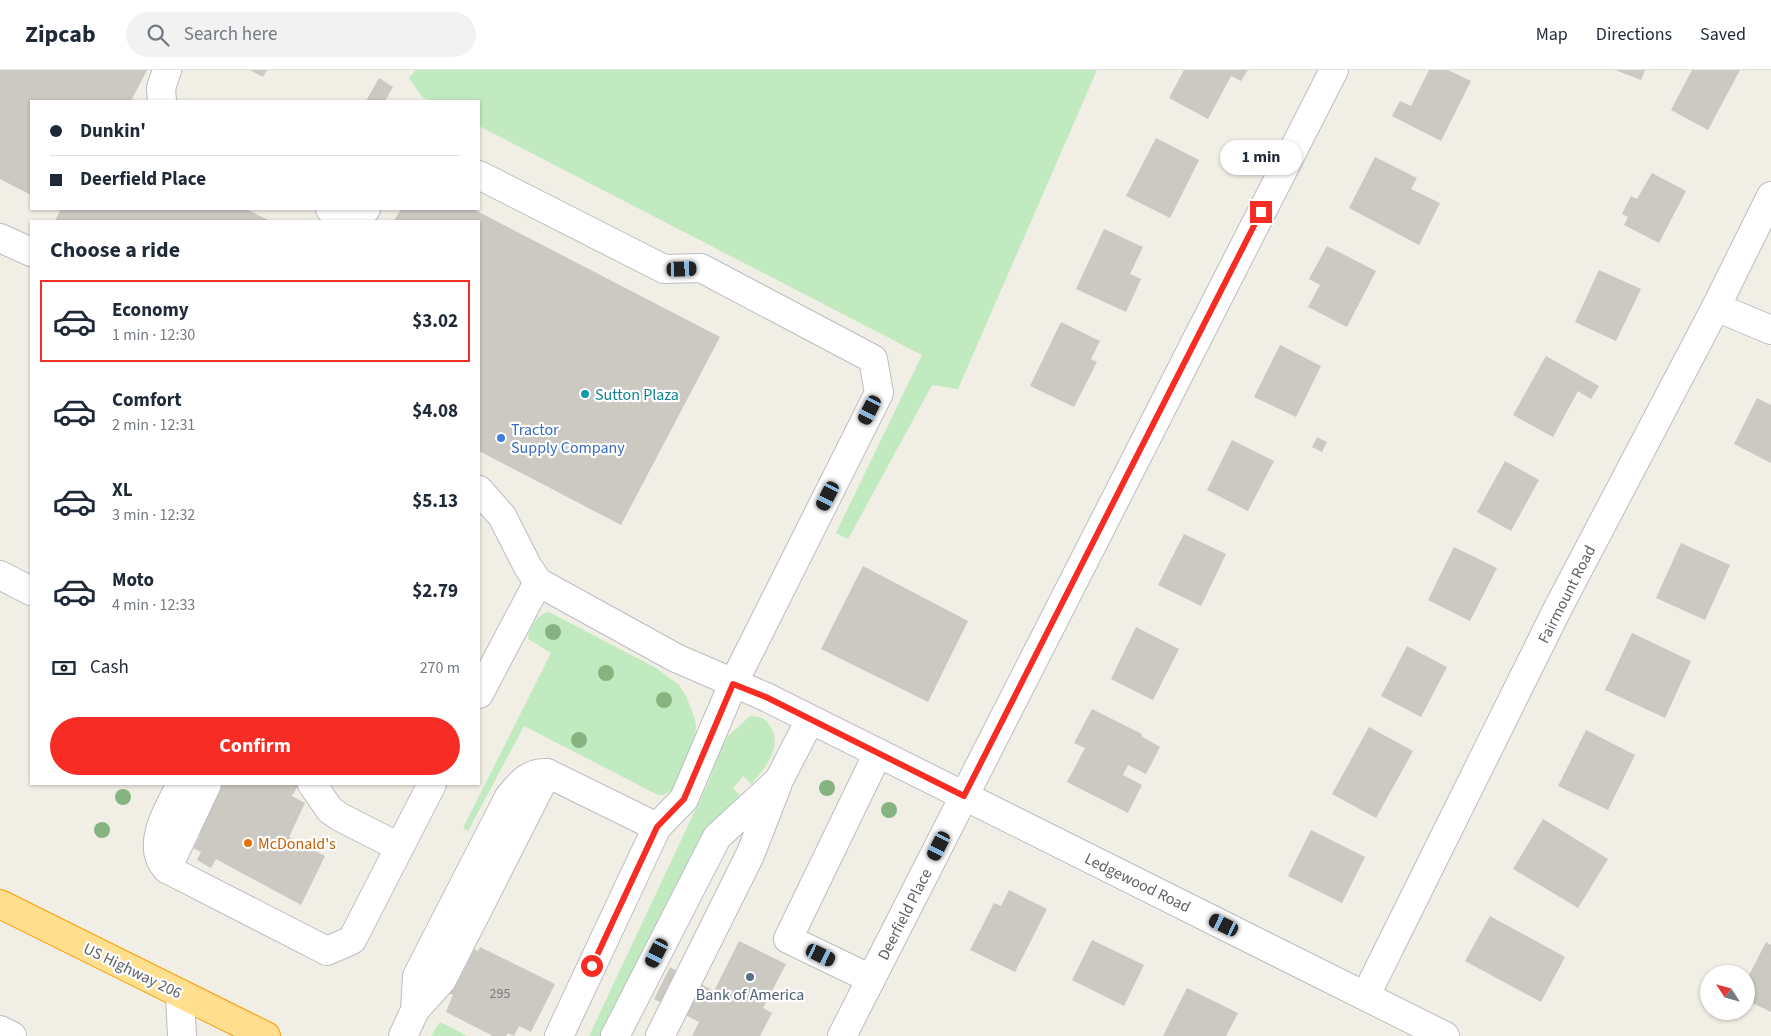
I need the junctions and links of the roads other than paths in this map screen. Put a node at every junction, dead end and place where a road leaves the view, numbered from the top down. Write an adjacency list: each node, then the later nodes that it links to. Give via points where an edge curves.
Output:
1 (167, 70): 3 (street, via 161,88)
2 (1334, 70): 25 (street, Deerfield Place)
3 (162, 100)
4 (480, 176): 16 (street, via 664,270 701,268 874,359 879,394)
5 (1771, 196): 10 (street, Fairmount Road)
6 (332, 210): 7 (street, via 350,214)
7 (363, 210)
8 (0, 238): 9 (street)
9 (30, 252)
10 (1716, 307): 11 (street); 32 (street, Fairmount Road, via 1558,608)
11 (1771, 330)
12 (480, 491): 14 (street, via 502,516)
13 (0, 575): 15 (street)
14 (538, 582): 16 (street, Ledgewood Road, via 676,658); 17 (street)
15 (30, 590)
16 (733, 684): 18 (street, Ledgewood Road); 26 (street, via 684,799)
17 (480, 692)
18 (810, 720): 19 (street, Ledgewood Road); 20 (street)
19 (878, 752): 25 (street, Ledgewood Road); 30 (street, via 788,939)
20 (779, 780): 39 (street, via 717,837); 40 (street, via 750,855)
21 (182, 785): 28 (street, via 158,840 160,862)
22 (207, 785): 28 (street)
23 (313, 785): 27 (street, via 330,810)
24 (422, 787): 27 (street)
25 (964, 796): 30 (street, Deerfield Place); 32 (street, Ledgewood Road)
26 (657, 827): 37 (street, via 547,773 537,772 517,786 508,797 418,976 415,1010); 38 (street)
27 (399, 847): 28 (street, via 352,940 326,951)
28 (167, 869)
29 (1, 906): 31 (highway, US Highway 206)
30 (871, 979): 41 (street, Deerfield Place)
31 (180, 994): 35 (street); 36 (highway, US Highway 206)
32 (1366, 995): 42 (street, Ledgewood Road)
33 (0, 1030): 34 (street)
34 (12, 1036)
35 (182, 1036)
36 (266, 1036)
37 (403, 1036)
38 (559, 1036)
39 (615, 1036)
40 (660, 1036)
41 (842, 1036)
42 (1445, 1036)

